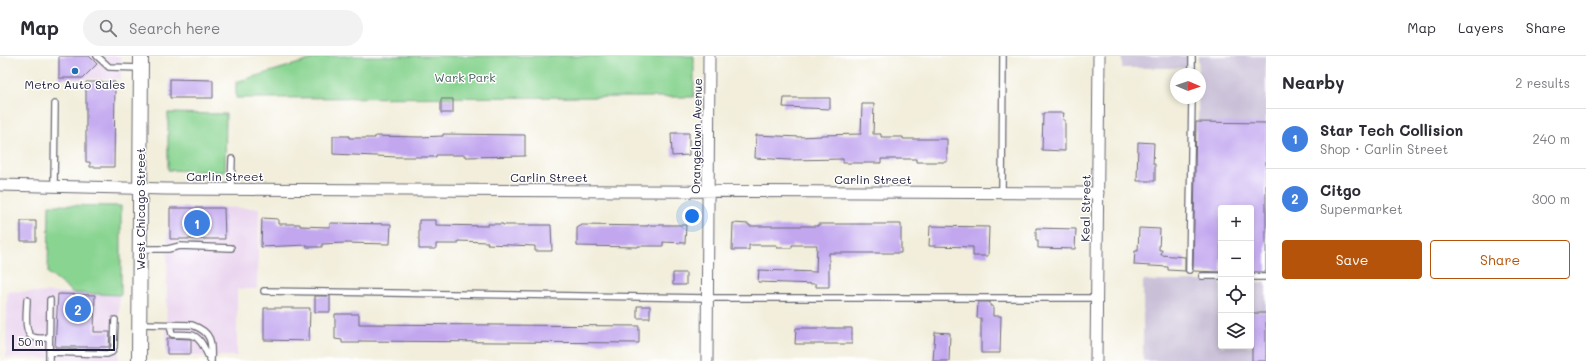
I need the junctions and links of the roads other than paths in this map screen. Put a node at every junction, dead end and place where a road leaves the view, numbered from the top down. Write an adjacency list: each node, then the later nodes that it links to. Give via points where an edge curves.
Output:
1 (97, 56): 6 (lane, via 109,67)
2 (709, 56): 15 (street, Orangelawn Avenue)
3 (1003, 56): 16 (lane)
4 (1100, 56): 17 (street, Keal Street)
5 (1192, 56): 7 (lane)
6 (140, 62): 13 (street, West Chicago Street)
7 (1192, 68)
8 (55, 104): 12 (lane)
9 (1192, 104): 20 (lane)
10 (232, 159): 14 (lane)
11 (0, 185): 12 (street, Carlin Street)
12 (54, 186): 13 (street, Carlin Street)
13 (140, 188): 14 (street, Carlin Street); 19 (street, West Chicago Street)
14 (231, 189): 15 (street, Carlin Street)
15 (708, 191): 16 (street, Carlin Street); 26 (street, Orangelawn Avenue)
16 (1002, 193): 17 (street, Carlin Street)
17 (1098, 193): 27 (street, Keal Street)
18 (231, 248): 19 (lane, via 180,246 168,249)
19 (140, 249): 31 (street, West Chicago Street)
20 (1189, 270)
21 (1202, 276): 22 (lane)
22 (1218, 276)
23 (1254, 276): 24 (lane)
24 (1266, 276)
25 (264, 291): 26 (lane)
26 (708, 298): 27 (lane); 38 (street, Orangelawn Avenue)
27 (1097, 298): 39 (street, Keal Street)
28 (27, 300): 33 (lane, via 28,335)
29 (50, 300): 33 (lane)
30 (115, 320): 34 (lane, via 112,352)
31 (139, 324): 32 (lane); 36 (street, West Chicago Street)
32 (170, 325): 37 (lane, via 172,334 196,338 203,345); 37 (lane, via 192,325 204,331 212,345)
33 (49, 338): 34 (lane)
34 (49, 352): 35 (lane)
35 (49, 361)
36 (139, 361)
37 (211, 361)
38 (707, 361)
39 (1096, 361)

